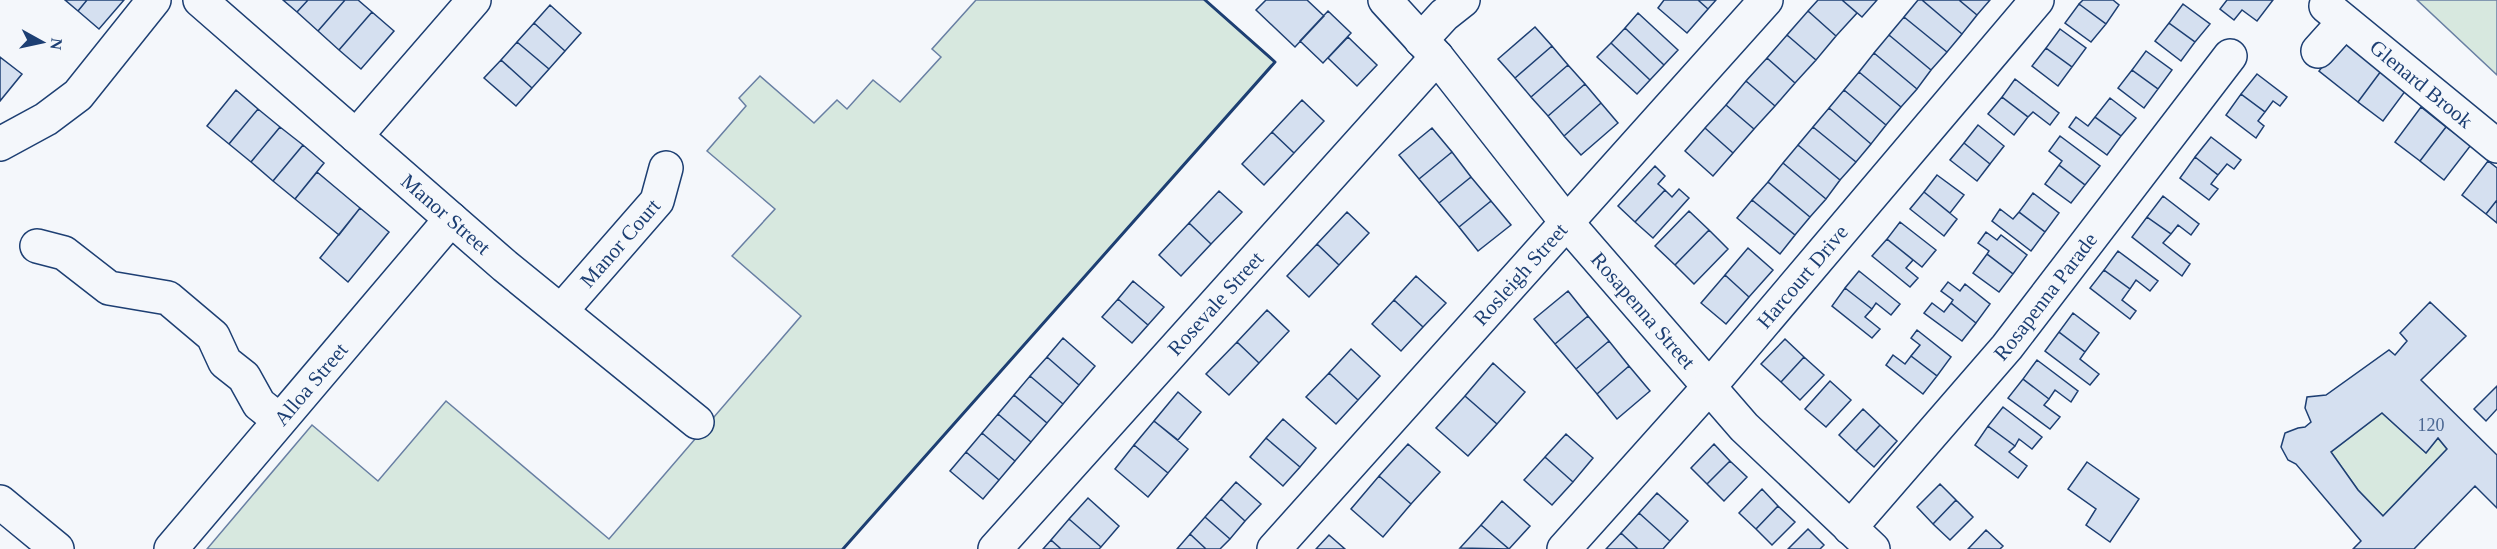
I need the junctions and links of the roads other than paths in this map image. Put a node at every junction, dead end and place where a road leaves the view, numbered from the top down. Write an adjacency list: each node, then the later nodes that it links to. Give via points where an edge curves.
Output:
1 (154, 0): 12 (street, via 78,95 46,119)
2 (200, 0): 11 (street, Manor Street)
3 (1385, 0): 8 (street, Rosapenna Street)
4 (1463, 0): 8 (street, Rosevale Street, via 1444,15)
5 (1766, 0): 16 (street, Rosleigh Street)
6 (470, 2): 11 (street)
7 (2030, 2): 19 (street, Harcourt Drive)
8 (1429, 49): 16 (street, Rosapenna Street); 26 (street, Rosevale Street)
9 (2318, 51): 13 (street, Glenard Brook, via 2335,14)
10 (2230, 56): 23 (street, Rosapenna Parade)
11 (356, 136): 15 (street, Manor Street)
12 (0, 144)
13 (2497, 146)
14 (666, 168): 18 (street, Manor Court, via 657,201)
15 (451, 219): 18 (street, Manor Street); 20 (street, Alloa Street)
16 (1568, 224): 19 (street, Rosapenna Street); 27 (street, Rosleigh Street)
17 (37, 246): 20 (street, via 64,253 109,288 168,298 213,336 225,362 244,377 260,405)
18 (561, 311): 21 (street, Manor Street)
19 (1709, 387): 23 (street, Rosapenna Street, via 1744,427); 28 (street, Harcourt Drive)
20 (279, 420): 25 (street, Alloa Street)
21 (697, 422)
22 (4, 505): 24 (street)
23 (1861, 538)
24 (57, 549)
25 (171, 549)
26 (995, 549)
27 (1274, 549)
28 (1564, 549)

